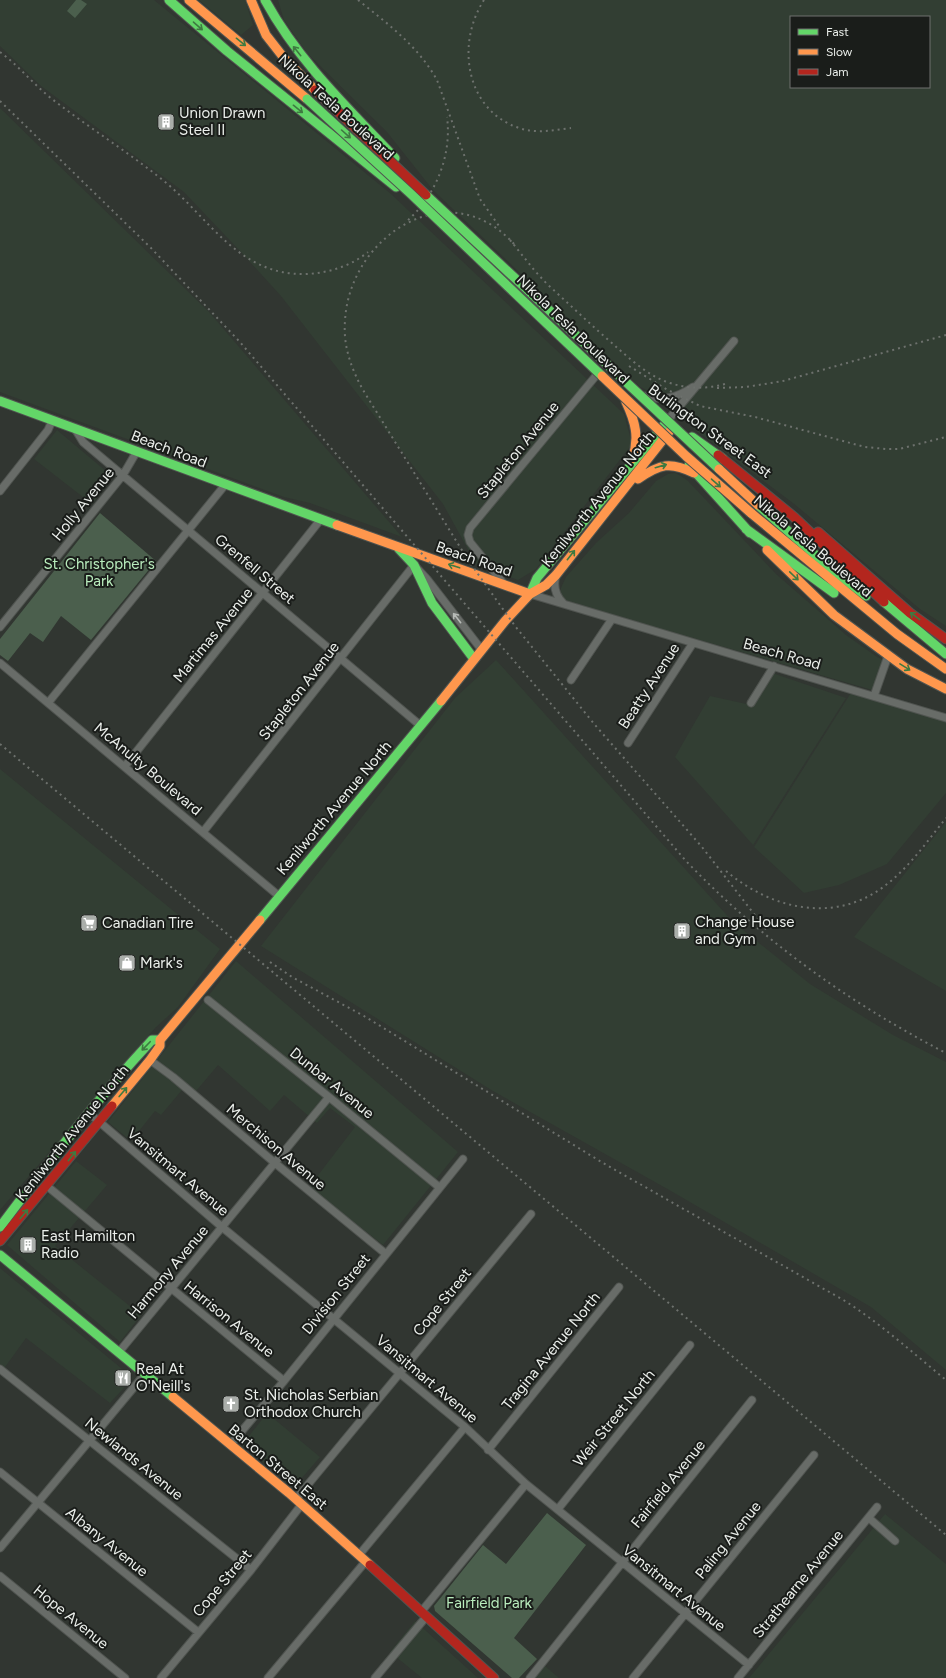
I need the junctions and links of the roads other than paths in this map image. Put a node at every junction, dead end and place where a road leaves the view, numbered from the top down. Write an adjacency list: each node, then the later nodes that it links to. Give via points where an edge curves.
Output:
1 (169, 0): 6 (main road, Burlington Street East, one-way to 6, via 256,75 372,169 425,208)
2 (189, 0): 36 (main road, Nikola Tesla Boulevard, one-way to 36, bridge, via 280,75 400,184 686,456)
3 (251, 0): 34 (main road, Nikola Tesla Boulevard, bridge, via 266,35 315,90 758,504 834,571)
4 (265, 0): 8 (main road, Burlington Street East, one-way to 4, via 431,197 304,60 276,23)
5 (734, 341): 7 (street, Kenilworth Avenue North)
6 (599, 372): 9 (main road, Burlington Street East); 29 (street, Stapleton Avenue, via 470,528 470,542)
7 (698, 384): 8 (street, via 677,397 664,399 647,396); 12 (street, Kenilworth Avenue North)
8 (629, 388): 12 (main road, Burlington Street East)
9 (622, 396): 14 (main road, Burlington Street East); 17 (main road, via 634,416 637,433 634,454)
10 (0, 401): 11 (main road, Beach Road)
11 (52, 421): 13 (main road, Beach Road); 22 (street, via 48,430)
12 (670, 422): 14 (main road, Kenilworth Avenue North); 16 (main road, Burlington Street East)
13 (75, 429): 15 (main road, Beach Road); 18 (street, Grenfell Street, via 83,442)
14 (662, 435): 17 (main road, Kenilworth Avenue North); 19 (main road, Burlington Street East); 21 (main road, Kenilworth Avenue North)
15 (137, 451): 18 (street, Holly Avenue); 20 (main road, Beach Road)
16 (718, 455): 34 (main road, via 794,517); 37 (main road, Burlington Street East, one-way to 16, via 910,613 804,519)
17 (626, 470): 31 (main road, Kenilworth Avenue North, via 537,578)
18 (123, 475): 25 (street, Grenfell Street); 35 (street, Holly Avenue)
19 (698, 475): 21 (main road, one-way to 19, via 664,464 679,466); 24 (main road, Burlington Street East)
20 (225, 485): 23 (main road, Beach Road); 25 (street)
21 (628, 486): 28 (main road, Kenilworth Avenue North, one-way to 21)
22 (0, 491)
23 (321, 519): 26 (main road, Beach Road); 30 (street, Martimas Avenue)
24 (746, 529): 36 (main road); 41 (main road, Burlington Street East, one-way to 41, via 834,615)
25 (188, 531): 30 (street, Grenfell Street); 51 (street)
26 (396, 546): 27 (main road); 29 (main road, Beach Road, one-way to 26)
27 (414, 565): 39 (street, one-way to 27); 42 (street, Stapleton Avenue); 43 (main road, via 432,604)
28 (556, 575): 31 (main road, Kenilworth Avenue North, via 546,585); 32 (street, via 555,592)
29 (505, 584): 31 (main road, Beach Road)
30 (264, 593): 42 (street, Grenfell Street); 56 (street, Martimas Avenue)
31 (530, 594): 32 (street, Beach Road); 39 (main road, Kenilworth Avenue North)
32 (565, 605): 33 (street, Beach Road)
33 (612, 619): 38 (street, Beach Road); 48 (street)
34 (905, 624): 40 (main road)
35 (0, 627)
36 (895, 636): 46 (main road, Nikola Tesla Boulevard); 47 (main road)
37 (946, 639)
38 (693, 643): 45 (street, Beach Road); 55 (street, Beatty Avenue)
39 (481, 649): 43 (main road, Kenilworth Avenue North)
40 (946, 655)
41 (888, 656): 49 (main road, Burlington Street East, one-way to 49); 50 (street)
42 (342, 658): 54 (street, Grenfell Street); 57 (street, Stapleton Avenue)
43 (474, 658): 54 (main road, Kenilworth Avenue North)
44 (0, 663): 51 (street, McAnulty Boulevard)
45 (774, 666): 50 (street, Beach Road); 52 (street)
46 (946, 669)
47 (946, 673)
48 (571, 680)
49 (946, 689)
50 (874, 696): 53 (street, Beach Road)
51 (48, 703): 56 (street, McAnulty Boulevard)
52 (751, 703)
53 (946, 718)
54 (421, 726): 58 (main road, Kenilworth Avenue North)
55 (628, 743)
56 (125, 766): 57 (street, McAnulty Boulevard)
57 (203, 832): 58 (street, McAnulty Boulevard)
58 (279, 896): 60 (main road, Kenilworth Avenue North)
59 (208, 1000): 62 (street, Dunbar Avenue)
60 (160, 1040): 61 (main road, Kenilworth Avenue North, via 160,1046); 63 (main road, Kenilworth Avenue North, one-way to 63, via 152,1040 137,1055)
61 (150, 1060): 64 (main road, Kenilworth Avenue North, one-way to 61); 66 (street, Merchison Avenue)
62 (329, 1097): 66 (street, Harmony Avenue); 68 (street, Dunbar Avenue)
63 (89, 1113): 64 (street, Vansitmart Avenue); 70 (main road, Kenilworth Avenue North)
64 (98, 1122): 67 (main road, Kenilworth Avenue North, one-way to 64); 71 (street, Vansitmart Avenue)
65 (462, 1159): 68 (street, Division Street)
66 (275, 1163): 71 (street, Harmony Avenue); 73 (street, Merchison Avenue)
67 (47, 1186): 72 (main road, Kenilworth Avenue North, one-way to 67); 76 (street, Harrison Avenue)
68 (439, 1188): 73 (street, Division Street)
69 (531, 1214): 81 (street, Cope Street)
70 (0, 1227)
71 (222, 1227): 76 (street, Harmony Avenue); 77 (street, Vansitmart Avenue)
72 (0, 1242)
73 (386, 1254): 77 (street, Division Street)
74 (0, 1255): 79 (main road, Barton Street East)
75 (619, 1287): 88 (street, Tragina Avenue North)
76 (171, 1289): 79 (street, Harmony Avenue); 83 (street, Harrison Avenue)
77 (333, 1318): 81 (street, Vansitmart Avenue); 83 (street, Division Street)
78 (690, 1344): 95 (street, Weir Street North)
79 (118, 1352): 82 (main road, Barton Street East)
80 (0, 1369): 86 (street, Newlands Avenue)
81 (400, 1373): 85 (street, Vansitmart Avenue); 92 (street, Cope Street)
82 (145, 1374): 86 (street); 87 (main road, Barton Street East)
83 (284, 1381): 87 (street, Division Street)
84 (752, 1400): 100 (street, Fairfield Avenue)
85 (464, 1427): 88 (street, Vansitmart Avenue); 99 (street)
86 (89, 1440): 93 (street); 101 (street, Newlands Avenue)
87 (230, 1445): 92 (main road, Barton Street East)
88 (488, 1450): 91 (street, Vansitmart Avenue)
89 (814, 1455): 103 (street, Paling Avenue)
90 (0, 1472): 93 (street, Albany Avenue)
91 (526, 1484): 95 (street, Vansitmart Avenue); 104 (street)
92 (299, 1502): 99 (main road, Barton Street East); 101 (street, Cope Street)
93 (38, 1503): 98 (street); 105 (street, Albany Avenue)
94 (877, 1507): 96 (street, Strathearne Avenue)
95 (558, 1509): 100 (street, Vansitmart Avenue)
96 (869, 1518): 97 (street); 106 (street, Strathearne Avenue)
97 (895, 1541)
98 (0, 1548)
99 (363, 1558): 104 (main road, Barton Street East); 110 (street)
100 (622, 1563): 103 (street, Vansitmart Avenue); 112 (street, Fairfield Avenue)
101 (251, 1570): 105 (street, Cope Street)
102 (0, 1576): 108 (street, Hope Avenue)
103 (686, 1613): 106 (street, Vansitmart Avenue); 113 (street, Paling Avenue)
104 (424, 1614): 107 (main road, Barton Street East); 111 (street)
105 (198, 1632): 109 (street, Cope Street)
106 (749, 1665): 114 (street, Strathearne Avenue)
107 (490, 1676)
108 (125, 1678)
109 (161, 1678)
110 (268, 1678)
111 (375, 1678)
112 (530, 1678)
113 (633, 1678)
114 (738, 1678)

